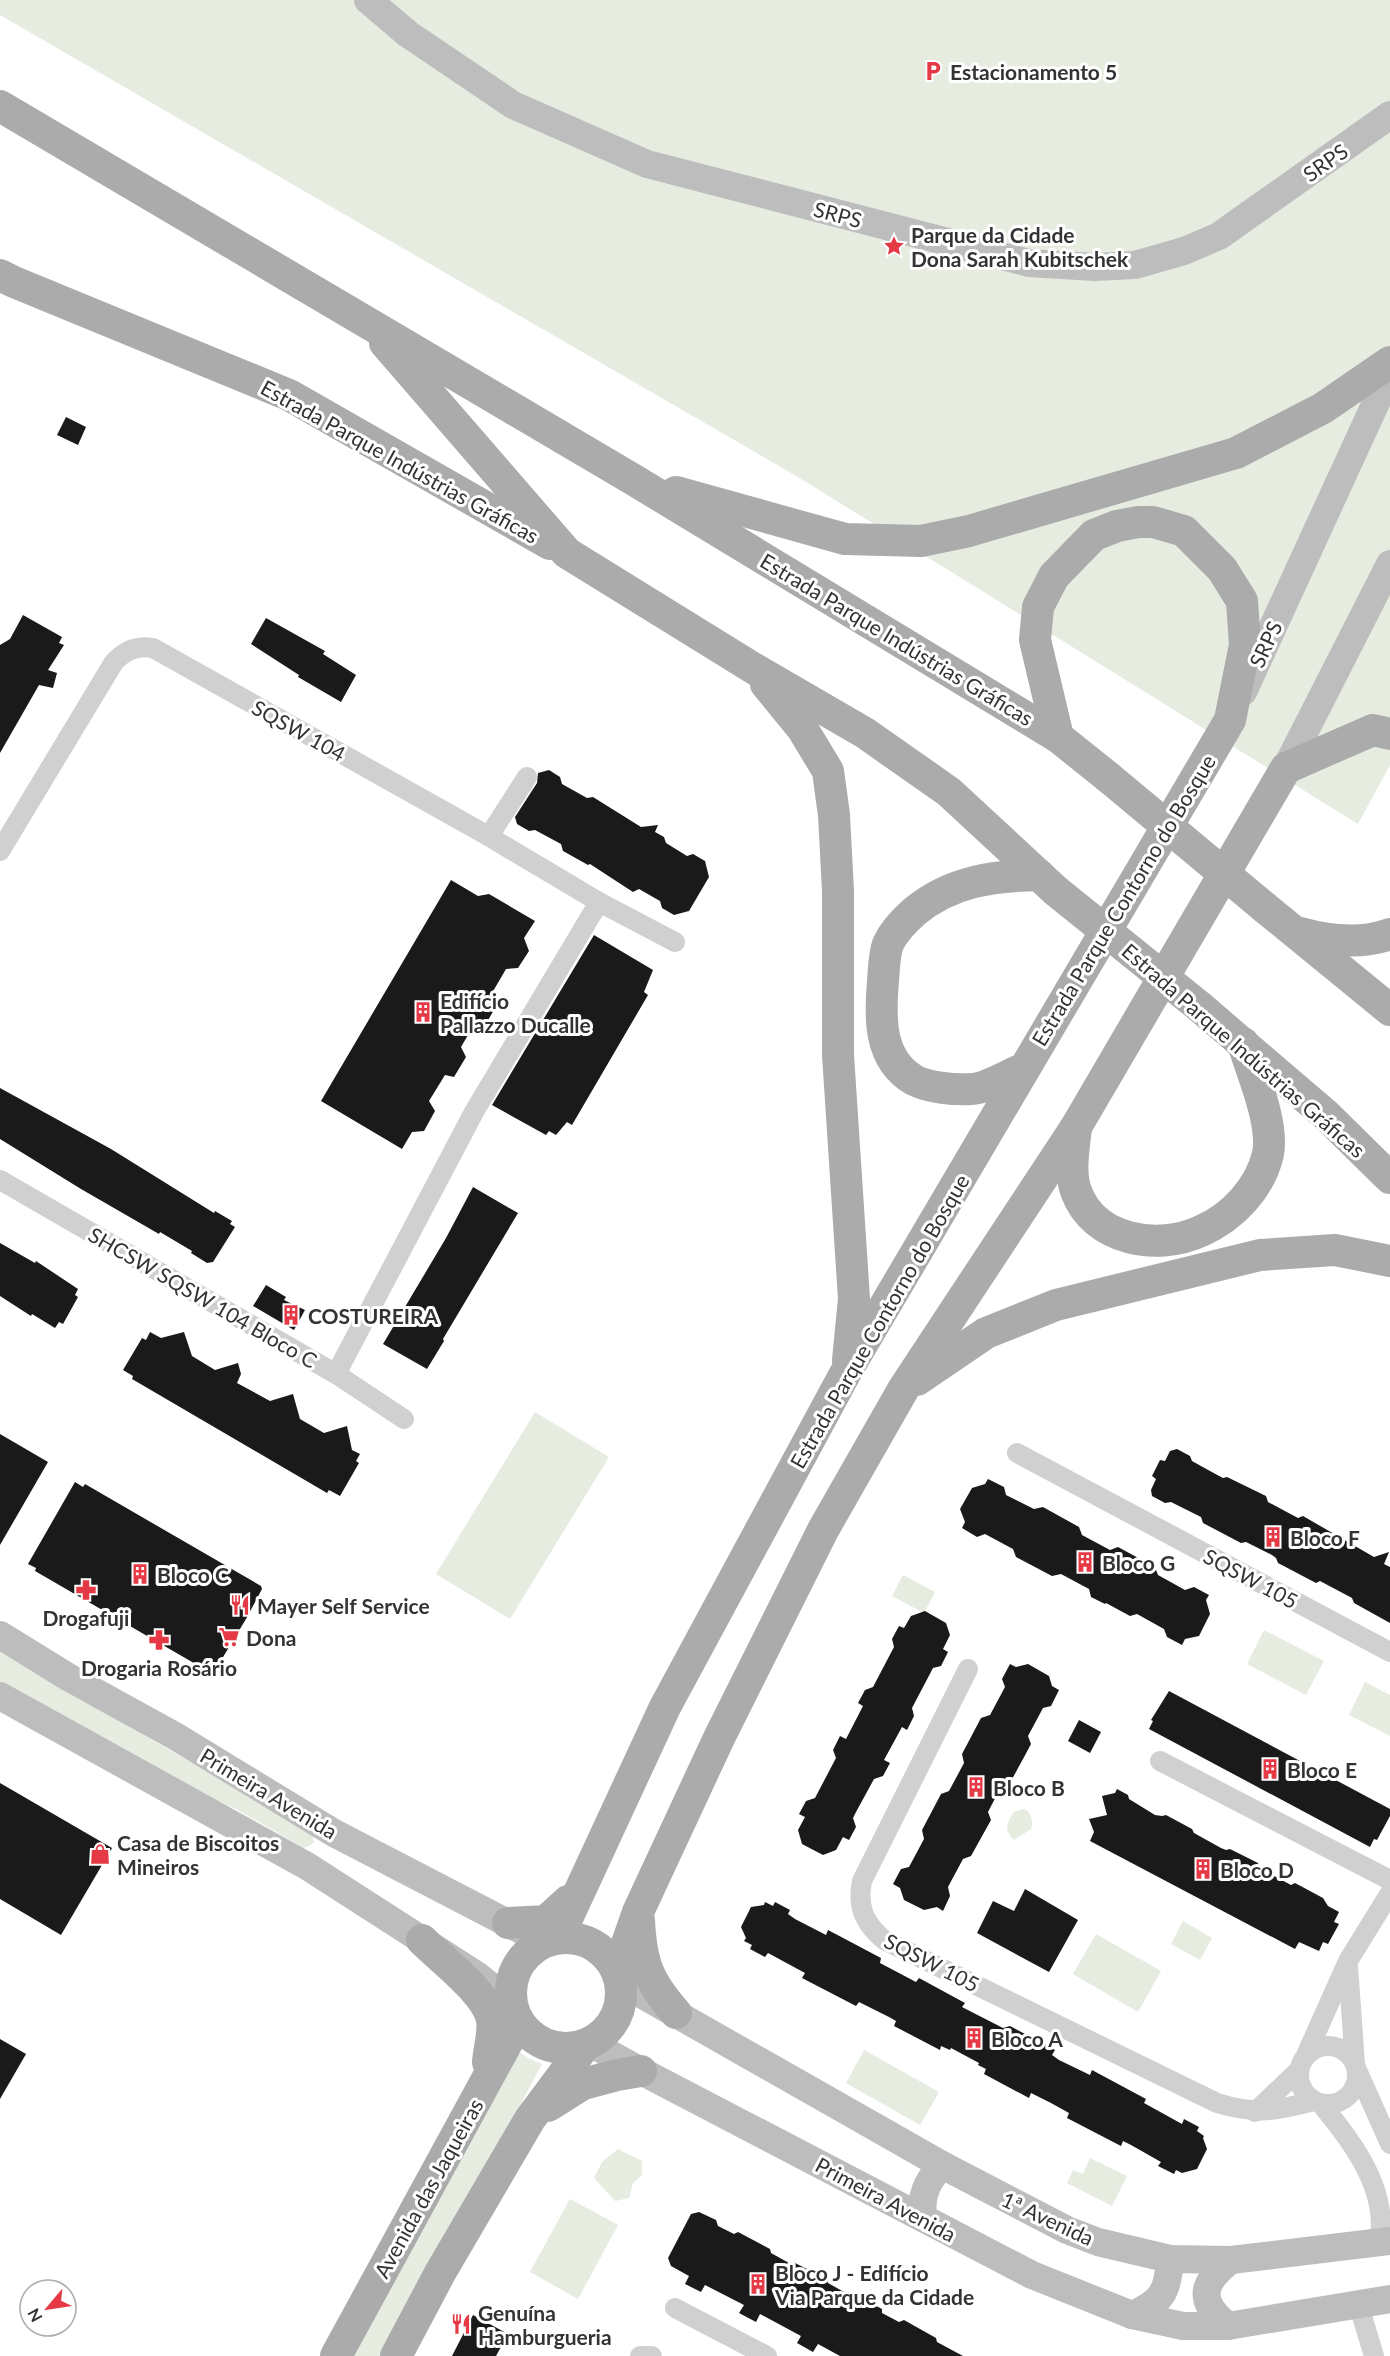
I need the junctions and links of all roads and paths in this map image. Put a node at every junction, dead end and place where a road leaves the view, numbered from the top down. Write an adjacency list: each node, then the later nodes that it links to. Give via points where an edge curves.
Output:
1 (368, 0): 3 (main road, SRPS, via 408,34 513,105 647,164 1029,263 1135,265 1184,251 1219,236)
2 (0, 106): 5 (main road, Estrada Parque Indústrias Gráficas)
3 (1388, 118)
4 (0, 275): 9 (main road, Estrada Parque Indústrias Gráficas, via 289,395)
5 (367, 322): 8 (main road, Estrada Parque Indústrias Gráficas); 9 (main road, Estrada Parque Indústrias Gráficas)
6 (1390, 362): 8 (main road, via 1323,408 1236,453 969,531 921,541 845,539)
7 (1390, 372): 12 (main road, SRPS)
8 (634, 480): 14 (main road, Estrada Parque Indústrias Gráficas)
9 (567, 553): 11 (main road, Estrada Parque Indústrias Gráficas)
10 (1390, 564): 15 (main road)
11 (753, 668): 19 (main road, Estrada Parque Indústrias Gráficas, via 865,733 949,792); 31 (main road, via 802,728 828,771 834,815 838,1055 854,1299)
12 (1230, 720): 14 (main road, Estrada Parque Contorno do Bosque, via 1245,645 1242,601 1222,568 1184,531 1138,522 1094,535 1054,576 1038,607 1035,640); 26 (main road, Estrada Parque Contorno do Bosque)
13 (1390, 734): 15 (main road, via 1373,730)
14 (1058, 737): 21 (main road, Estrada Parque Indústrias Gráficas, bridge)
15 (1286, 768): 27 (main road)
16 (527, 777): 17 (street)
17 (489, 836): 18 (street, SQSW 104, via 153,648 137,647 114,662); 20 (street, SQSW 104)
18 (0, 851)
19 (1048, 883): 25 (main road, Estrada Parque Indústrias Gráficas, bridge); 26 (main road, via 993,877 970,882 915,911 888,944 882,1027 895,1063 914,1080 932,1086 975,1089)
20 (599, 902): 23 (street, SQSW 104); 32 (street, via 474,1112)
21 (1295, 932): 22 (main road, via 1330,941 1365,940); 24 (main road, Estrada Parque Indústrias Gráficas)
22 (1390, 934)
23 (675, 942)
24 (1390, 1010)
25 (1243, 1043): 27 (main road, via 1268,1124 1268,1153 1259,1178 1244,1201 1199,1232 1174,1239 1130,1238 1111,1232 1095,1220 1076,1190); 28 (main road, Estrada Parque Indústrias Gráficas, via 1326,1115)
26 (1023, 1069): 31 (main road, Estrada Parque Contorno do Bosque)
27 (1076, 1127): 33 (main road)
28 (1390, 1178)
29 (0, 1180): 32 (street, SHCSW SQSW 104 Bloco C)
30 (1390, 1261): 33 (main road, via 1335,1250 1260,1255 1056,1305 986,1333)
31 (847, 1370): 43 (main road, Estrada Parque Contorno do Bosque, via 665,1707)
32 (336, 1374): 34 (street, SHCSW SQSW 104 Bloco C)
33 (904, 1388): 46 (main road, via 818,1540)
34 (404, 1419)
35 (1017, 1453): 37 (street, SQSW 105)
36 (0, 1635): 41 (main road, Primeira Avenida)
37 (1390, 1652)
38 (968, 1669): 61 (street, SQSW 105, via 862,1881 860,1900 865,1921 884,1940 916,1956 1217,2103)
39 (0, 1696): 42 (main road, Primeira Avenida)
40 (1160, 1761): 44 (street)
41 (334, 1833): 42 (main road, via 323,1857); 47 (main road, Primeira Avenida)
42 (307, 1866): 48 (main road, Primeira Avenida)
43 (586, 1880): 47 (main road, via 546,1921); 49 (main road, Estrada Parque Contorno do Bosque)
44 (1390, 1880)
45 (1390, 1893): 50 (street)
46 (638, 1912): 51 (main road); 53 (main road, via 644,1963 654,1986)
47 (508, 1923): 49 (main road, Primeira Avenida)
48 (422, 1940): 52 (main road, Primeira Avenida, via 478,1976); 59 (main road, via 486,2004 492,2020)
49 (551, 1940): 51 (main road, via 576,1938 594,1945); 52 (main road, via 533,1948 517,1966 512,1978)
50 (1348, 1961): 55 (street); 56 (street)
51 (619, 1977): 53 (main road); 54 (main road, via 620,2004 616,2015 603,2033)
52 (514, 2010): 54 (main road, via 531,2036 541,2042 564,2048); 59 (main road, Avenida das Jaqueiras, via 508,2039)
53 (676, 2013): 64 (main road)
54 (588, 2043): 57 (main road, Primeira Avenida); 62 (main road)
55 (1307, 2053): 56 (street, via 1324,2045 1334,2046 1350,2056); 58 (street)
56 (1356, 2066): 60 (street, via 1357,2078 1349,2096 1331,2104); 63 (street)
57 (641, 2071): 62 (main road, via 583,2084); 65 (main road, Primeira Avenida)
58 (1298, 2071): 60 (street, via 1301,2088); 61 (street)
59 (485, 2082): 74 (main road, Avenida das Jaqueiras)
60 (1317, 2102): 61 (street, SQSW 105); 66 (street, via 1356,2145 1378,2192)
61 (1255, 2112)
62 (530, 2119): 75 (main road)
63 (1390, 2144)
64 (942, 2166): 65 (main road, via 926,2187); 67 (main road, 1ª Avenida, via 1067,2230 1098,2242)
65 (923, 2217): 72 (main road, Primeira Avenida, via 1032,2275)
66 (1384, 2242): 68 (main road, 1ª Avenida)
67 (1170, 2259): 68 (main road, 1ª Avenida); 72 (main road, via 1162,2297)
68 (1231, 2260): 73 (main road, via 1215,2272 1207,2295 1214,2314)
69 (1390, 2299): 70 (main road)
70 (1358, 2303): 73 (main road); 79 (street)
71 (675, 2308): 78 (street)
72 (1132, 2315): 73 (main road, Primeira Avenida, via 1183,2326)
73 (1228, 2326)
74 (336, 2356)
75 (396, 2356)
76 (640, 2356): 77 (street)
77 (652, 2356)
78 (767, 2356)
79 (1374, 2356)

